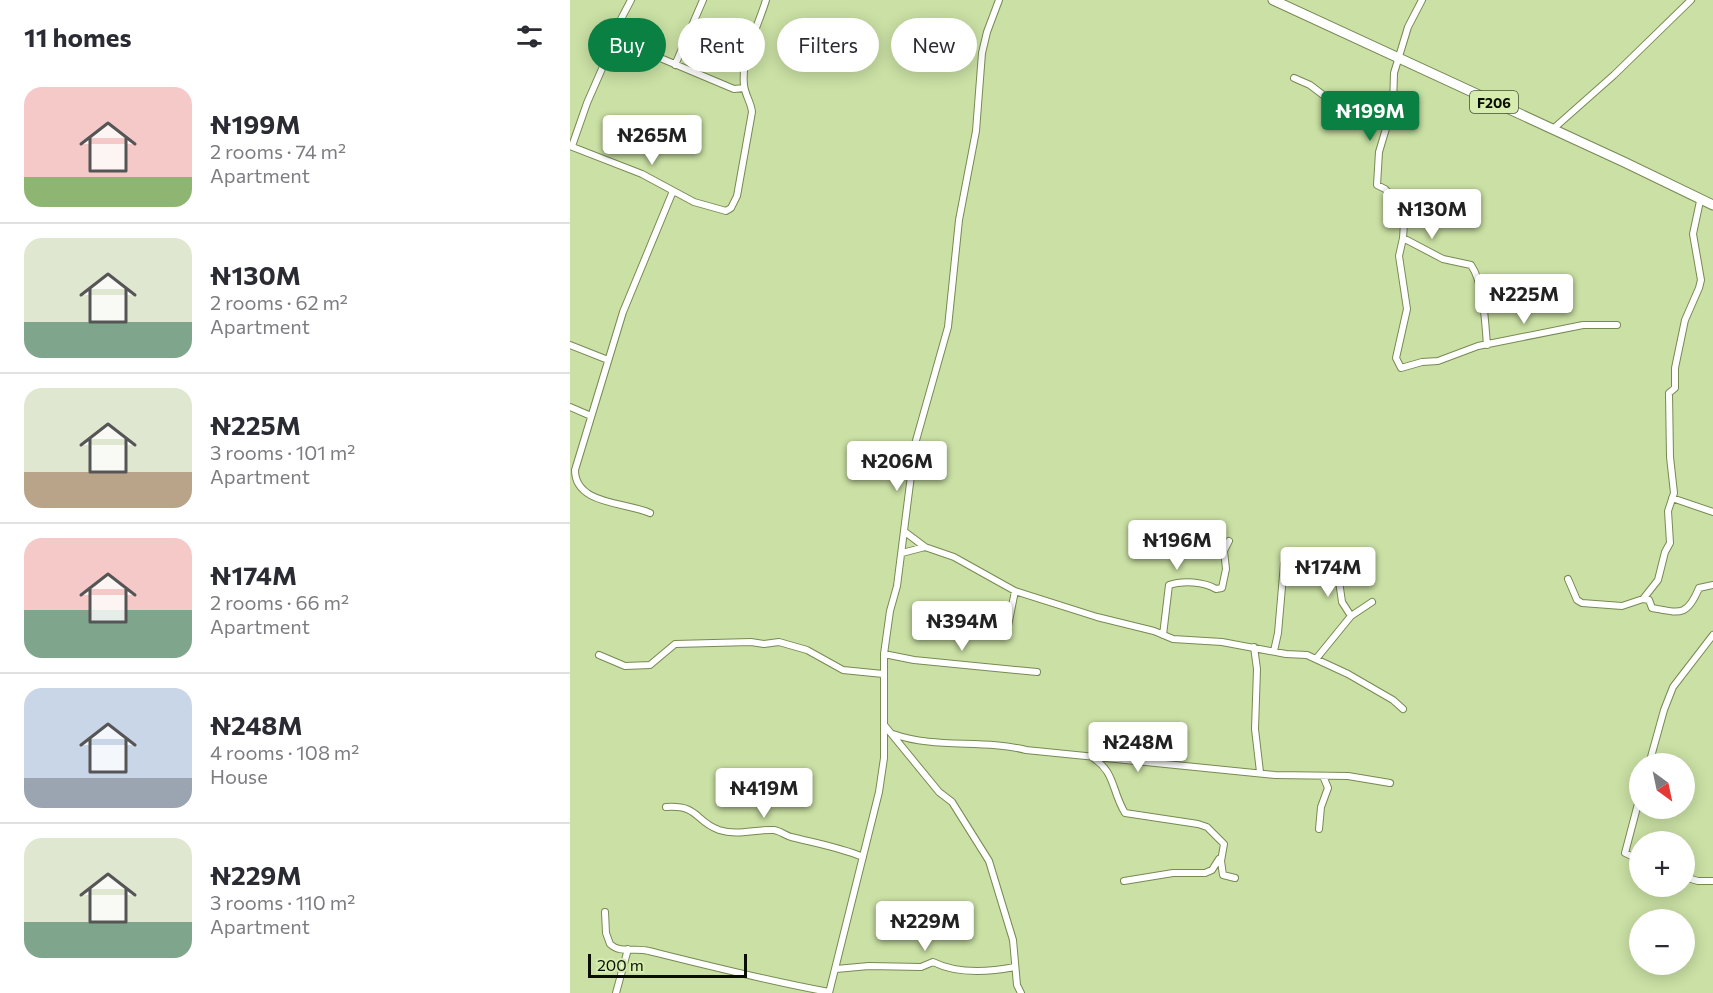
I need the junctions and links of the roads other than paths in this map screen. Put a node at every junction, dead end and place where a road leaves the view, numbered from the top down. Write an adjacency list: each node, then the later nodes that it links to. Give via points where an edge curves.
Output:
1 (631, 0): 8 (street)
2 (703, 0): 11 (street)
3 (766, 0): 14 (street, via 744,65)
4 (999, 0): 32 (street, via 982,53 976,131 959,220 950,316 915,444)
5 (1273, 0): 9 (main road, F206)
6 (1422, 0): 9 (street)
7 (1690, 0): 16 (street, via 1601,88)
8 (622, 18)
9 (1398, 58): 15 (street); 16 (main road, F206)
10 (666, 61): 11 (street)
11 (675, 65): 14 (street, via 734,89)
12 (601, 72): 17 (street)
13 (1294, 78): 15 (street, via 1327,98)
14 (744, 88): 18 (street, via 752,112 738,196 732,208 726,212)
15 (1389, 121): 21 (street, via 1379,152 1377,185 1405,209)
16 (1553, 129): 19 (main road, F206)
17 (571, 146): 18 (street, via 642,174)
18 (673, 191): 25 (street, via 623,312)
19 (1700, 201): 20 (main road, F206); 29 (street, via 1693,234 1701,280 1685,320 1675,388 1669,393)
20 (1713, 206)
21 (1404, 238): 24 (street, via 1443,259 1472,265); 24 (street, via 1399,261 1407,309 1396,358 1401,368)
22 (1617, 325): 24 (street, via 1583,325)
23 (570, 345): 25 (street)
24 (1487, 345)
25 (608, 360): 27 (street)
26 (570, 407): 27 (street)
27 (591, 416): 28 (street)
28 (573, 470): 31 (street, via 581,491)
29 (1672, 498): 30 (street); 41 (street, via 1667,520 1670,543 1658,580)
30 (1713, 512)
31 (650, 513)
32 (905, 532): 34 (street); 35 (street)
33 (1229, 541): 45 (street, via 1224,551 1222,588 1170,585)
34 (925, 547): 35 (street); 40 (street, via 954,557)
35 (902, 553): 49 (street)
36 (1324, 563): 43 (street, via 1338,574 1340,594)
37 (1284, 564): 48 (street)
38 (1568, 579): 41 (street, via 1582,603 1622,606)
39 (1713, 585): 41 (street, via 1699,588 1692,605 1684,612 1652,608 1649,600)
40 (1015, 591): 44 (street); 45 (street)
41 (1643, 599)
42 (1372, 602): 43 (street)
43 (1351, 616): 51 (street)
44 (1007, 632)
45 (1163, 635): 47 (street)
46 (1713, 635): 57 (street, via 1673,687)
47 (1254, 647): 48 (street); 59 (street)
48 (1274, 651): 51 (street)
49 (884, 654): 52 (street); 53 (street)
50 (599, 655): 53 (street, via 625,666 650,665 675,644 779,642 807,650 843,670)
51 (1316, 659): 54 (street)
52 (1038, 672)
53 (883, 674): 55 (street)
54 (1403, 709)
55 (885, 726): 56 (street); 67 (street, via 879,792)
56 (893, 734): 58 (street, via 923,741); 74 (street, via 939,792 952,802 989,861 1013,940)
57 (1652, 753)
58 (1090, 755): 59 (street); 65 (street, via 1112,776 1117,800 1125,813 1207,827 1224,844)
59 (1260, 772): 60 (street)
60 (1323, 776): 61 (street); 63 (street, via 1328,788)
61 (1390, 783)
62 (666, 807): 67 (street, via 681,806 695,811 714,828 728,833 777,830)
63 (1319, 829)
64 (1629, 838): 66 (street, via 1625,853)
65 (1222, 853): 68 (street, via 1223,875); 70 (street, via 1212,870 1205,873 1173,873)
66 (1629, 855)
67 (862, 857): 75 (street)
68 (1235, 878)
69 (1695, 880): 71 (street)
70 (1124, 881)
71 (1713, 882)
72 (605, 912): 73 (street, via 609,944)
73 (628, 949): 76 (street); 77 (street)
74 (1015, 967): 75 (street, via 949,969 933,962 913,967); 78 (street)
75 (836, 969): 77 (street)
76 (616, 993)
77 (829, 993)
78 (1021, 993)

